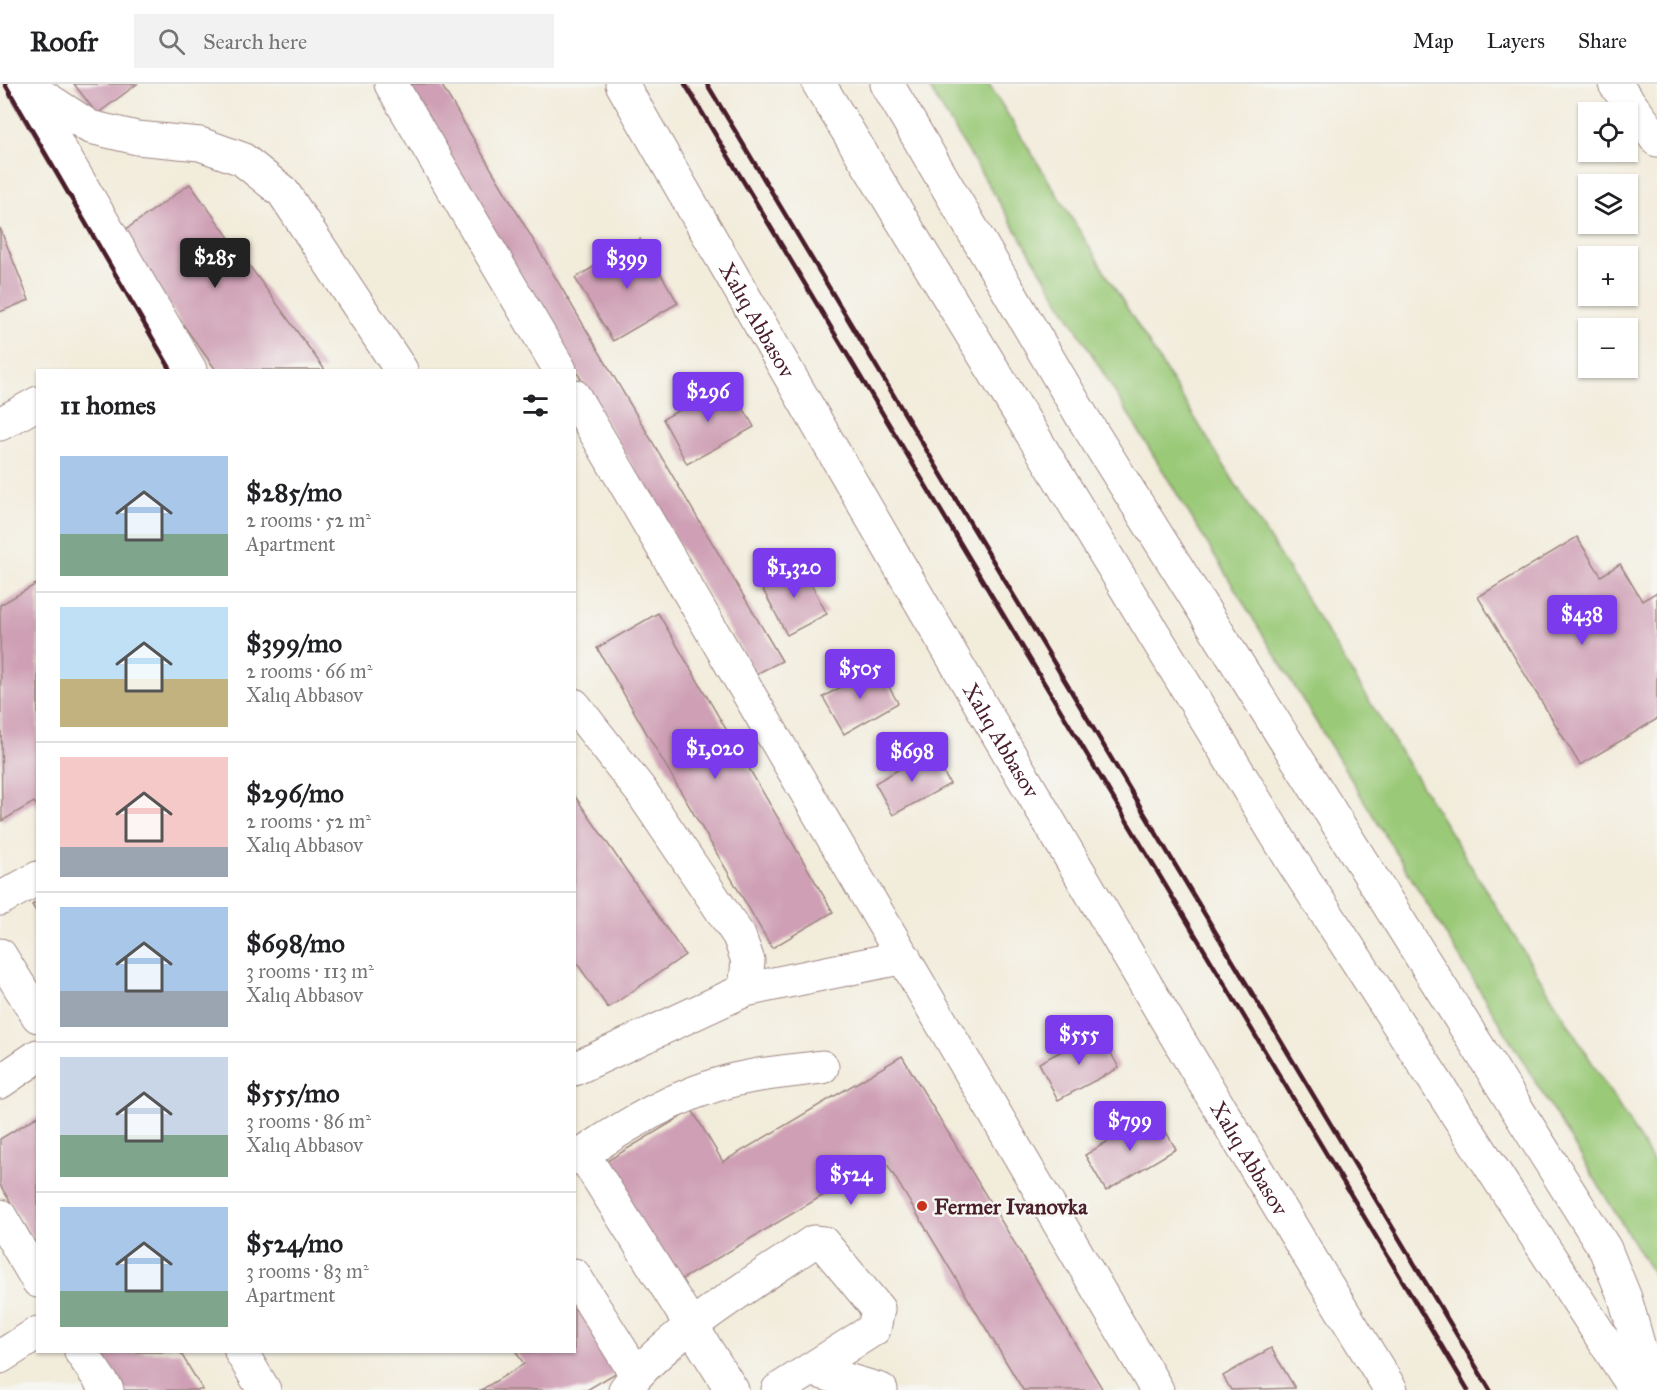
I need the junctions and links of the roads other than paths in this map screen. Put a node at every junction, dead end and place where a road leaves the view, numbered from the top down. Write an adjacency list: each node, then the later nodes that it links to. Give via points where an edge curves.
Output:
1 (23, 84): 8 (street); 9 (street, via 90,127 137,138 200,144 242,159 283,192)
2 (392, 84): 10 (street)
3 (622, 84): 42 (street, Xalıq Abbasov, via 872,521 1260,1178)
4 (819, 84): 43 (street, via 1291,859)
5 (887, 84): 44 (street, via 1083,418 1605,1249 1625,1298)
6 (1615, 84): 7 (street)
7 (1657, 140)
8 (189, 369)
9 (400, 369)
10 (559, 369)
11 (576, 399): 18 (street)
12 (36, 404): 13 (street)
13 (0, 424)
14 (576, 708): 19 (street, via 641,791 740,936 748,961)
15 (36, 879): 16 (street)
16 (0, 899)
17 (0, 955): 20 (street)
18 (904, 957): 19 (street); 41 (street)
19 (745, 990): 23 (street)
20 (36, 1013)
21 (36, 1057): 24 (street)
22 (822, 1066): 25 (street, via 751,1076 694,1092)
23 (576, 1068)
24 (0, 1082)
25 (579, 1156): 29 (street)
26 (0, 1216): 27 (street)
27 (36, 1278)
28 (576, 1279): 35 (street)
29 (694, 1326): 34 (street, via 813,1242 823,1243 878,1309 878,1320 874,1329); 35 (street); 38 (street)
30 (36, 1334): 33 (street)
31 (82, 1353): 36 (street)
32 (242, 1353): 37 (street)
33 (0, 1357)
34 (813, 1370): 39 (street); 40 (street)
35 (631, 1382)
36 (107, 1390)
37 (264, 1390)
38 (732, 1390)
39 (778, 1390)
40 (881, 1390)
41 (1157, 1390)
42 (1391, 1390)
43 (1636, 1390)
44 (1651, 1390)

